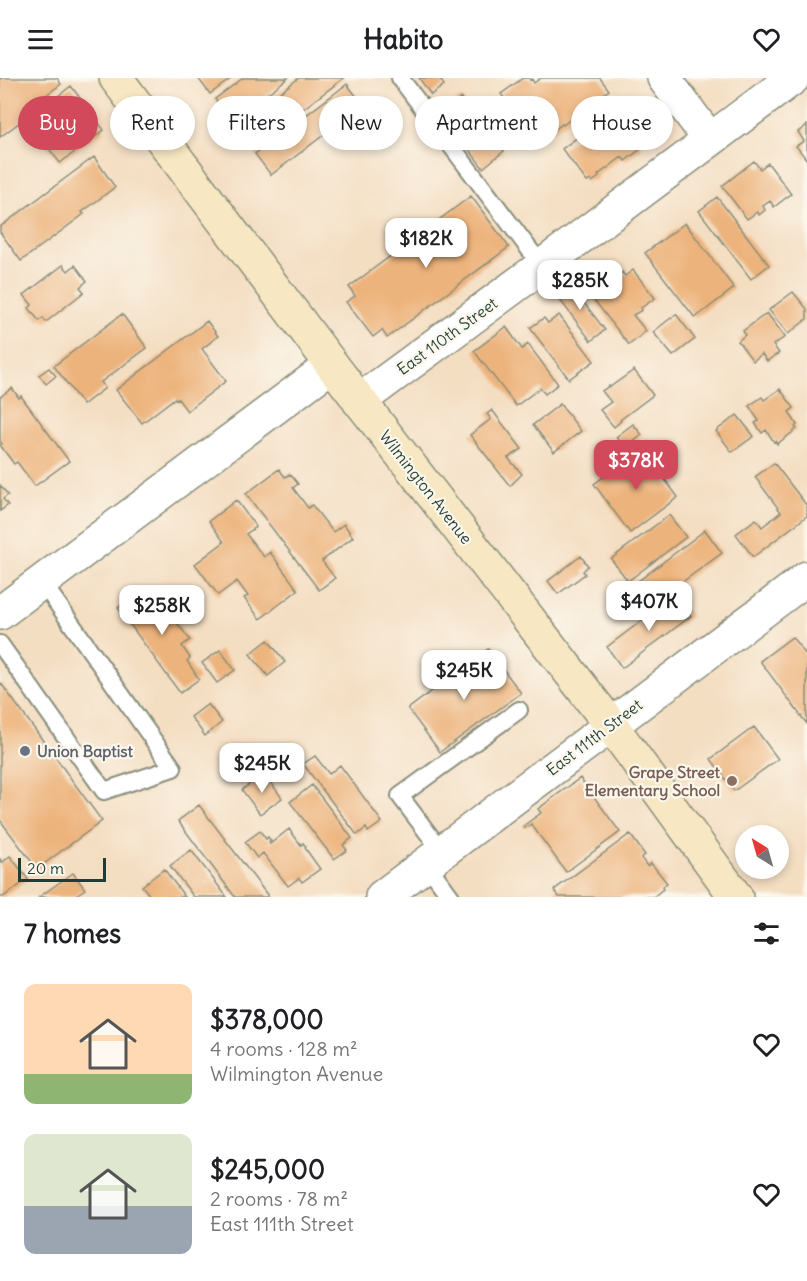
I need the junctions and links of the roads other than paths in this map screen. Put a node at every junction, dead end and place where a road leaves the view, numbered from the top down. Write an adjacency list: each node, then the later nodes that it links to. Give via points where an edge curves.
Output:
1 (116, 78): 7 (main road, Wilmington Avenue)
2 (400, 78): 6 (lane)
3 (664, 78): 5 (street)
4 (793, 78): 5 (street, East 110th Street)
5 (710, 140): 6 (street, East 110th Street)
6 (542, 266): 8 (street, East 110th Street)
7 (332, 365): 8 (main road, Wilmington Avenue); 10 (street)
8 (359, 401): 14 (main road, Wilmington Avenue)
9 (807, 578): 14 (street, East 111th Street)
10 (42, 582): 11 (street); 12 (lane, via 174,768 104,791)
11 (0, 612)
12 (0, 644)
13 (519, 710): 15 (lane, via 400,796)
14 (611, 725): 15 (street, East 111th Street); 18 (main road, Wilmington Avenue)
15 (434, 857): 16 (street, East 111th Street); 17 (lane)
16 (381, 897)
17 (451, 897)
18 (736, 897)

